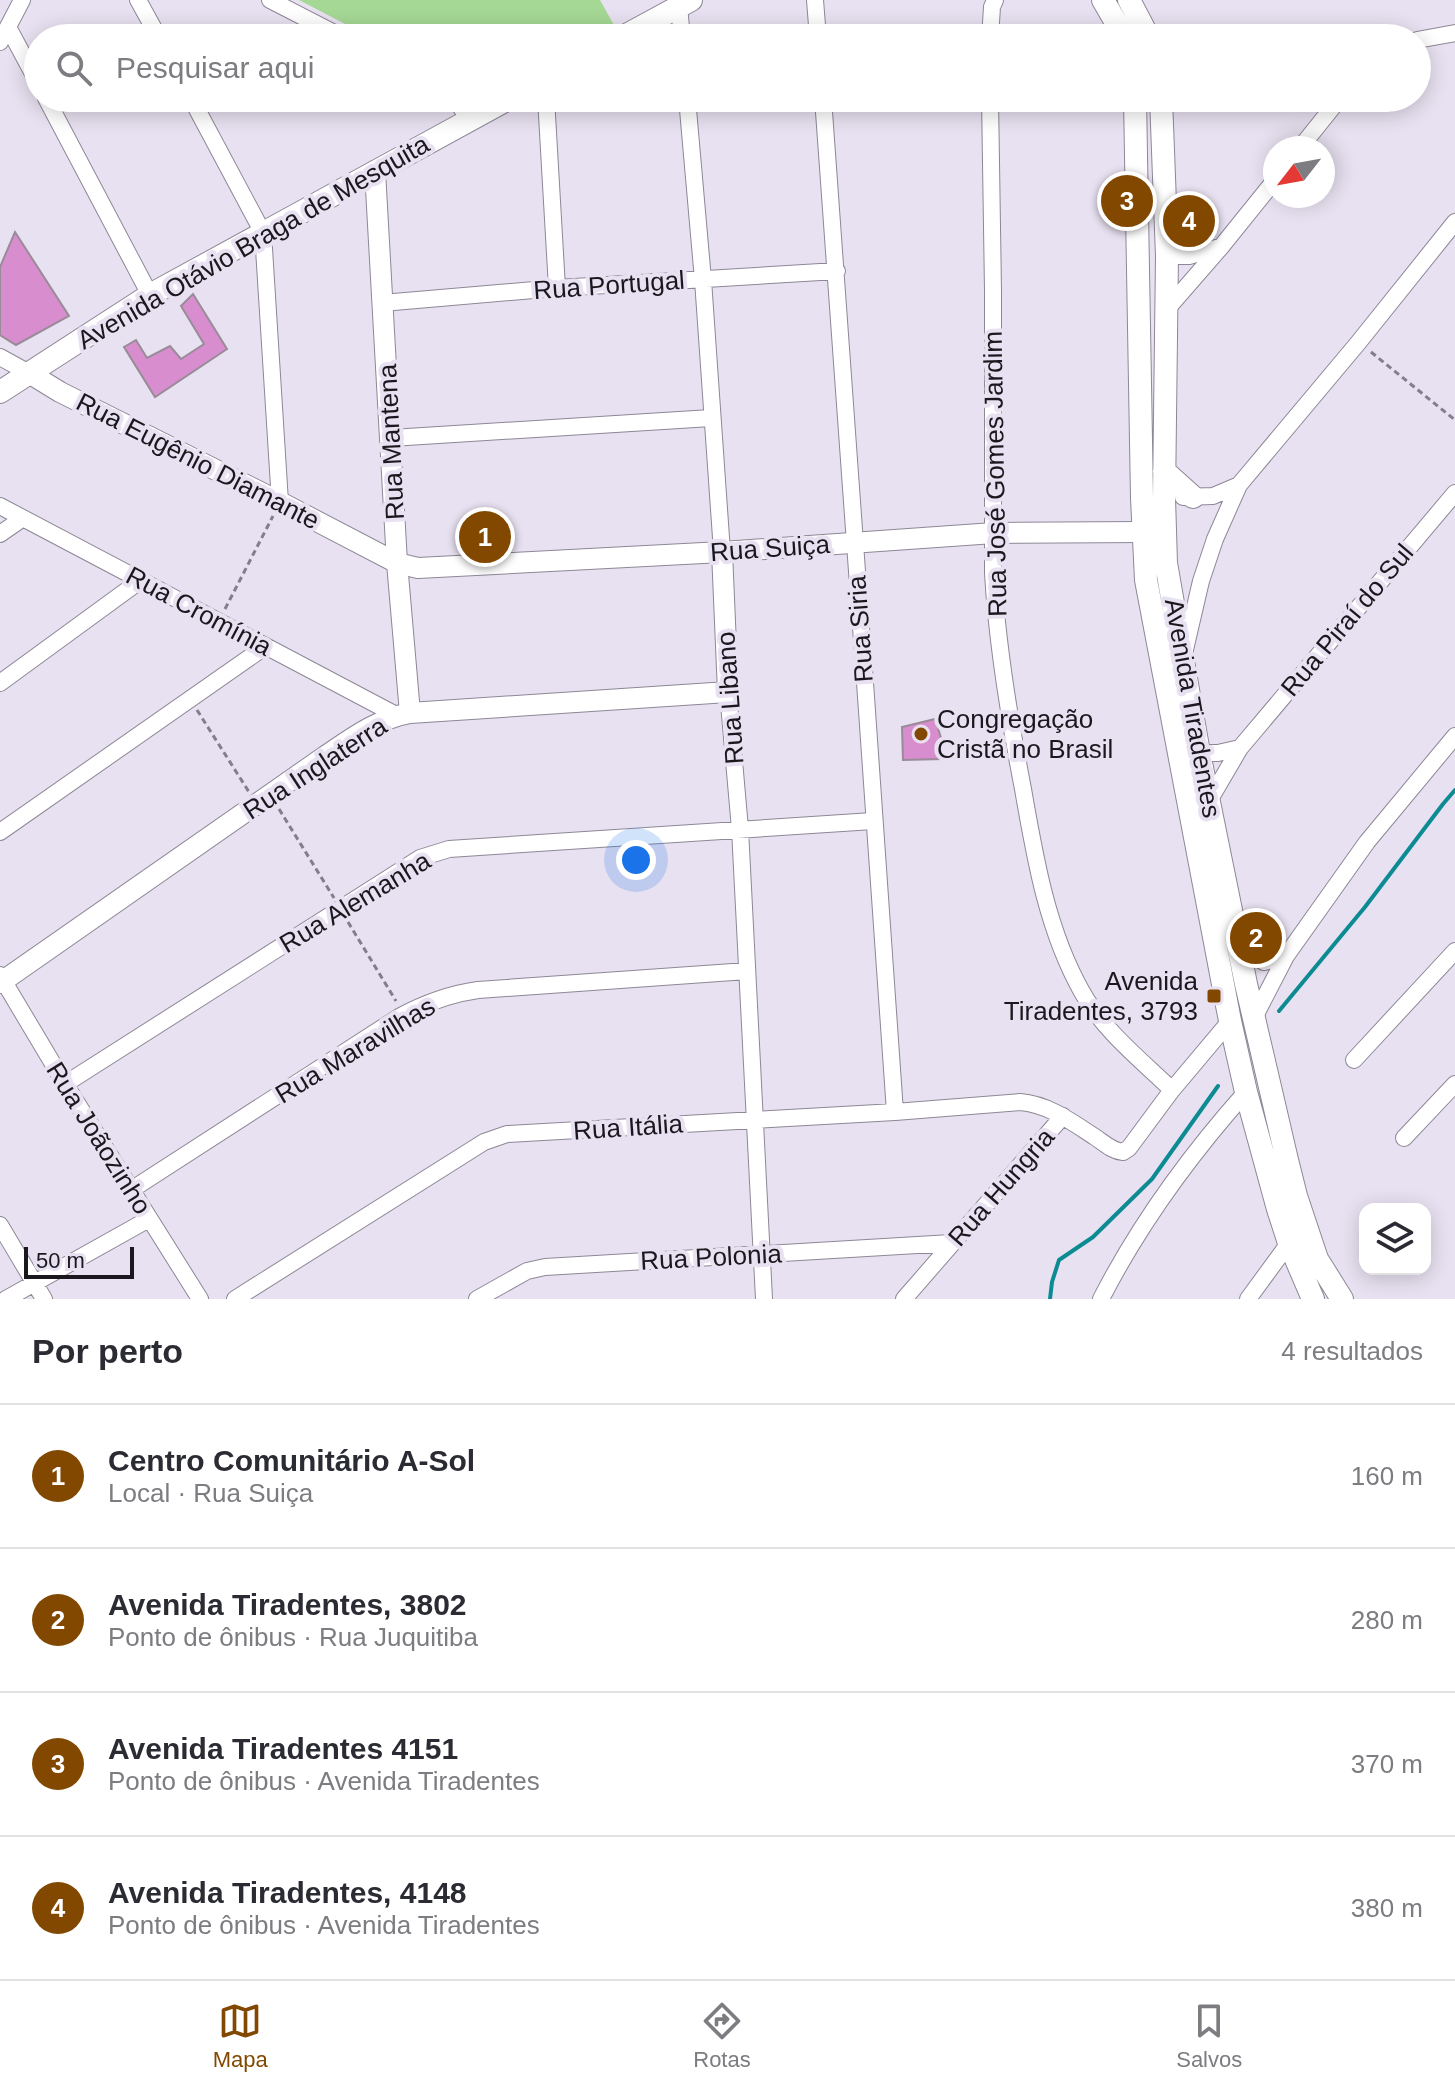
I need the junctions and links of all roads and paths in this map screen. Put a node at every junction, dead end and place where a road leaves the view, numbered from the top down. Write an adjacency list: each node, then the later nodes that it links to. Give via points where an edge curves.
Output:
1 (22, 0): 17 (street)
2 (138, 0): 9 (street)
3 (815, 0): 13 (street)
4 (995, 0): 14 (street)
5 (1103, 0): 15 (main road)
6 (1129, 0): 16 (main road)
7 (273, 1): 10 (street)
8 (682, 2): 11 (main road); 12 (street)
9 (151, 24)
10 (317, 24)
11 (645, 24)
12 (682, 24)
13 (817, 24)
14 (991, 24)
15 (1117, 24)
16 (1142, 24)
17 (3, 30): 20 (street)
18 (1455, 33): 19 (street)
19 (1431, 37)
20 (24, 62)
21 (53, 112): 43 (street)
22 (198, 112): 37 (street)
23 (464, 112): 32 (street)
24 (485, 112): 32 (main road, Avenida Otávio Braga de Mesquita)
25 (547, 112): 42 (street)
26 (688, 112): 41 (street, Rua Libano)
27 (824, 112): 40 (street, Rua Siria)
28 (990, 112): 62 (street, Rua José Gomes Jardim)
29 (1136, 112): 57 (main road, Avenida Tiradentes)
30 (1162, 112): 39 (main road, Avenida Tiradentes)
31 (1329, 112): 33 (street)
32 (470, 120): 34 (main road, Avenida Otávio Braga de Mesquita)
33 (1310, 136)
34 (375, 171): 37 (main road, Avenida Otávio Braga de Mesquita); 44 (street, Rua Mantena)
35 (1263, 195): 38 (street)
36 (1455, 222): 46 (street)
37 (263, 233): 43 (main road, Avenida Otávio Braga de Mesquita); 58 (street)
38 (1221, 247): 39 (street); 45 (street)
39 (1167, 256): 45 (main road, Avenida Tiradentes)
40 (837, 271): 41 (street, Rua Portugal); 64 (street, Rua Siria)
41 (703, 280): 42 (street, Rua Portugal); 50 (street, Rua Libano)
42 (557, 288): 44 (street, Rua Portugal)
43 (150, 295): 48 (main road, Avenida Otávio Braga de Mesquita)
44 (382, 303): 52 (street, Rua Mantena)
45 (1167, 309): 53 (main road, Avenida Tiradentes)
46 (1358, 343): 51 (path); 54 (street)
47 (0, 357): 48 (street, Rua Eugênio Diamante)
48 (29, 373): 49 (main road, Avenida Otávio Braga de Mesquita); 58 (street, Rua Eugênio Diamante)
49 (1, 389)
50 (711, 418): 52 (street); 65 (street, Rua Libano)
51 (1455, 420)
52 (391, 438): 66 (street, Rua Mantena)
53 (1164, 471): 56 (main road); 57 (main road, Avenida Tiradentes)
54 (1239, 485): 56 (street, via 1213,496); 70 (street, via 1201,581)
55 (1455, 493): 76 (street, Rua Piraí do Sul)
56 (1193, 497): 57 (street)
57 (1153, 498): 61 (main road, Avenida Tiradentes); 70 (main road, Avenida Tiradentes)
58 (280, 502): 66 (street, Rua Eugênio Diamante); 68 (path)
59 (0, 506): 60 (street, Rua Cromínia)
60 (23, 518): 63 (street); 67 (street, Rua Cromínia)
61 (1143, 532): 62 (street, Rua Suiça); 91 (main road, Avenida Tiradentes, via 1146,580)
62 (994, 533): 64 (street, Rua Suiça); 95 (street, Rua José Gomes Jardim, via 995,616 1011,725 1051,920 1094,1011)
63 (0, 534)
64 (854, 542): 65 (street, Rua Suiça); 80 (street, Rua Siria)
65 (722, 552): 66 (street, Rua Suiça, via 431,568); 72 (street, Rua Libano)
66 (397, 563): 74 (street, Rua Mantena)
67 (141, 580): 68 (street, Rua Cromínia); 71 (street)
68 (219, 621): 69 (street, Rua Cromínia)
69 (266, 646): 73 (street); 74 (street, Rua Cromínia)
70 (1183, 659): 77 (main road, Avenida Tiradentes)
71 (0, 683)
72 (728, 692): 74 (street, Rua Inglaterra); 81 (street, Rua Libano)
73 (190, 699): 78 (path); 82 (street)
74 (404, 714): 78 (street, Rua Inglaterra, via 357,735)
75 (1455, 736): 86 (street, via 1367,842)
76 (1240, 748): 77 (street); 79 (street, Rua Piraí do Sul)
77 (1199, 753): 79 (main road, Avenida Tiradentes)
78 (264, 800): 83 (path); 88 (street, Rua Inglaterra)
79 (1209, 801): 84 (main road, Avenida Tiradentes)
80 (873, 821): 81 (street, Rua Alemanha); 97 (street, Rua Siria)
81 (740, 829): 83 (street, Rua Alemanha, via 449,849 420,858); 87 (street, Rua Libano)
82 (0, 832)
83 (340, 908): 89 (path); 93 (street, Rua Alemanha)
84 (1238, 946): 86 (street, via 1264,962); 90 (main road, Avenida Tiradentes)
85 (1455, 951): 92 (street)
86 (1286, 956): 90 (street)
87 (747, 971): 89 (street, Rua Maravilhas, via 478,990 450,994); 99 (street, Rua Libano)
88 (1, 980): 93 (street, Rua Joãozinho)
89 (404, 1014): 101 (street, Rua Maravilhas)
90 (1254, 1018): 118 (main road, Avenida Tiradentes, via 1304,1224 1317,1259)
91 (1230, 1021): 95 (street); 96 (main road, Avenida Tiradentes)
92 (1354, 1060)
93 (65, 1084): 101 (street, Rua Joãozinho)
94 (1455, 1084): 100 (street)
95 (1172, 1090): 98 (street, Rua Hungria, via 1123,1152)
96 (1246, 1092): 105 (main road, Avenida Tiradentes); 115 (street, via 1168,1187)
97 (895, 1112): 98 (street, Rua Itália, via 1020,1102); 99 (street, Rua Itália)
98 (1063, 1116): 104 (street, Rua Hungria)
99 (754, 1119): 106 (street, Rua Libano); 111 (street, Rua Itália, via 495,1137)
100 (1404, 1138)
101 (131, 1190): 102 (street, Rua Joãozinho)
102 (149, 1219): 107 (street); 110 (street, Rua Joãozinho)
103 (0, 1225): 107 (street)
104 (951, 1243): 106 (street, Rua Polonia); 114 (street, Rua Hungria)
105 (1289, 1243): 116 (street); 117 (main road, Avenida Tiradentes)
106 (761, 1255): 112 (street, Rua Polonia, via 545,1267 527,1271); 113 (street, Rua Libano)
107 (34, 1283): 108 (street); 109 (street)
108 (6, 1299)
109 (44, 1299)
110 (200, 1299)
111 (235, 1299)
112 (477, 1299)
113 (764, 1299)
114 (904, 1299)
115 (1101, 1299)
116 (1248, 1299)
117 (1313, 1299)
118 (1342, 1299)

